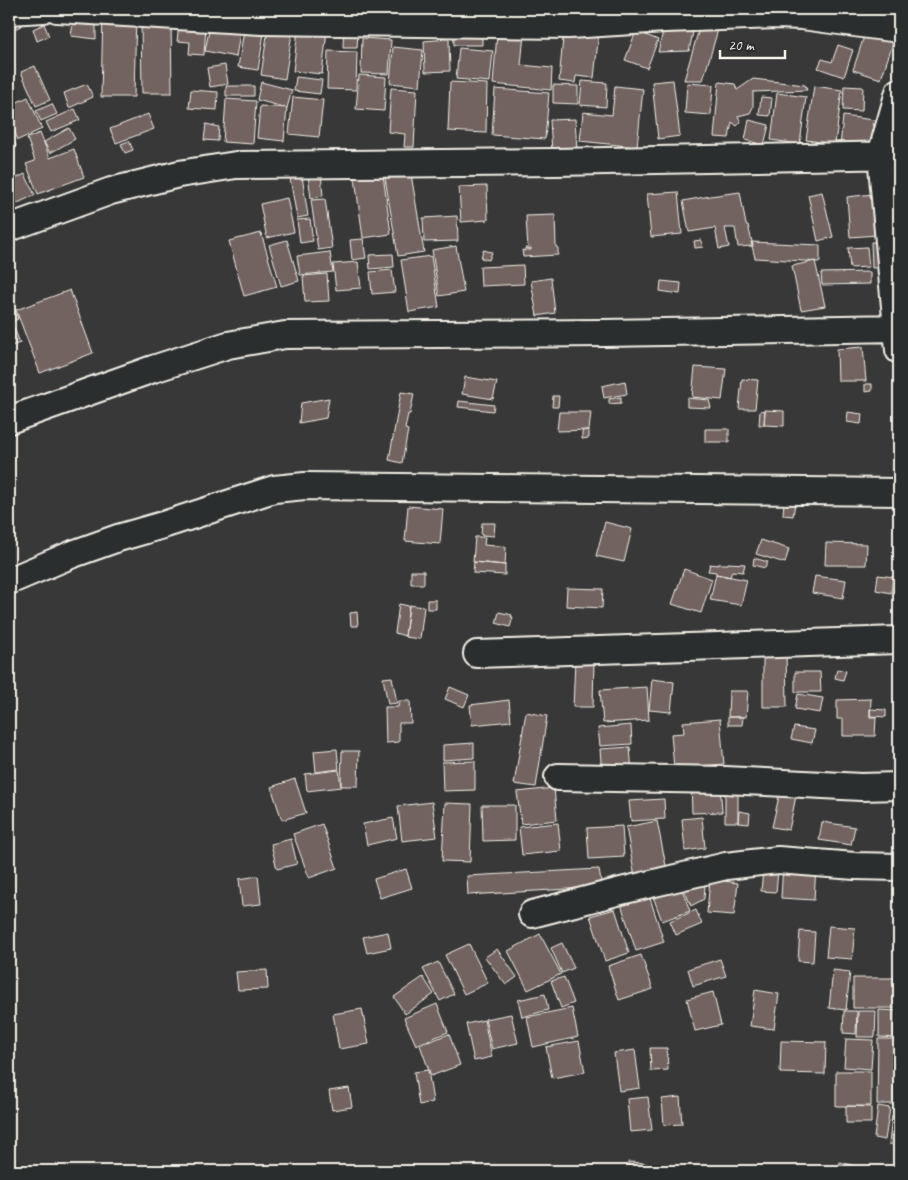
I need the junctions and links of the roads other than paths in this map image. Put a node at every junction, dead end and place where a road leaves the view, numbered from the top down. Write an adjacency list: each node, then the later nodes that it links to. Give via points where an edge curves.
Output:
1 (43, 9): 3 (street)
2 (68, 9): 4 (street, via 262,21 569,25 777,15)
3 (9, 11)
4 (899, 29)
5 (899, 92): 6 (street)
6 (890, 155): 7 (street, via 236,165 111,190); 8 (street)
7 (9, 228)
8 (899, 335): 9 (street, via 285,335 228,345)
9 (9, 420)
10 (899, 492): 11 (street, via 305,486 274,489 118,538)
11 (9, 581)
12 (899, 640): 13 (street)
13 (477, 654)
14 (558, 777): 15 (street)
15 (899, 786)
16 (899, 867): 17 (street, via 778,860 726,866)
17 (532, 914)

